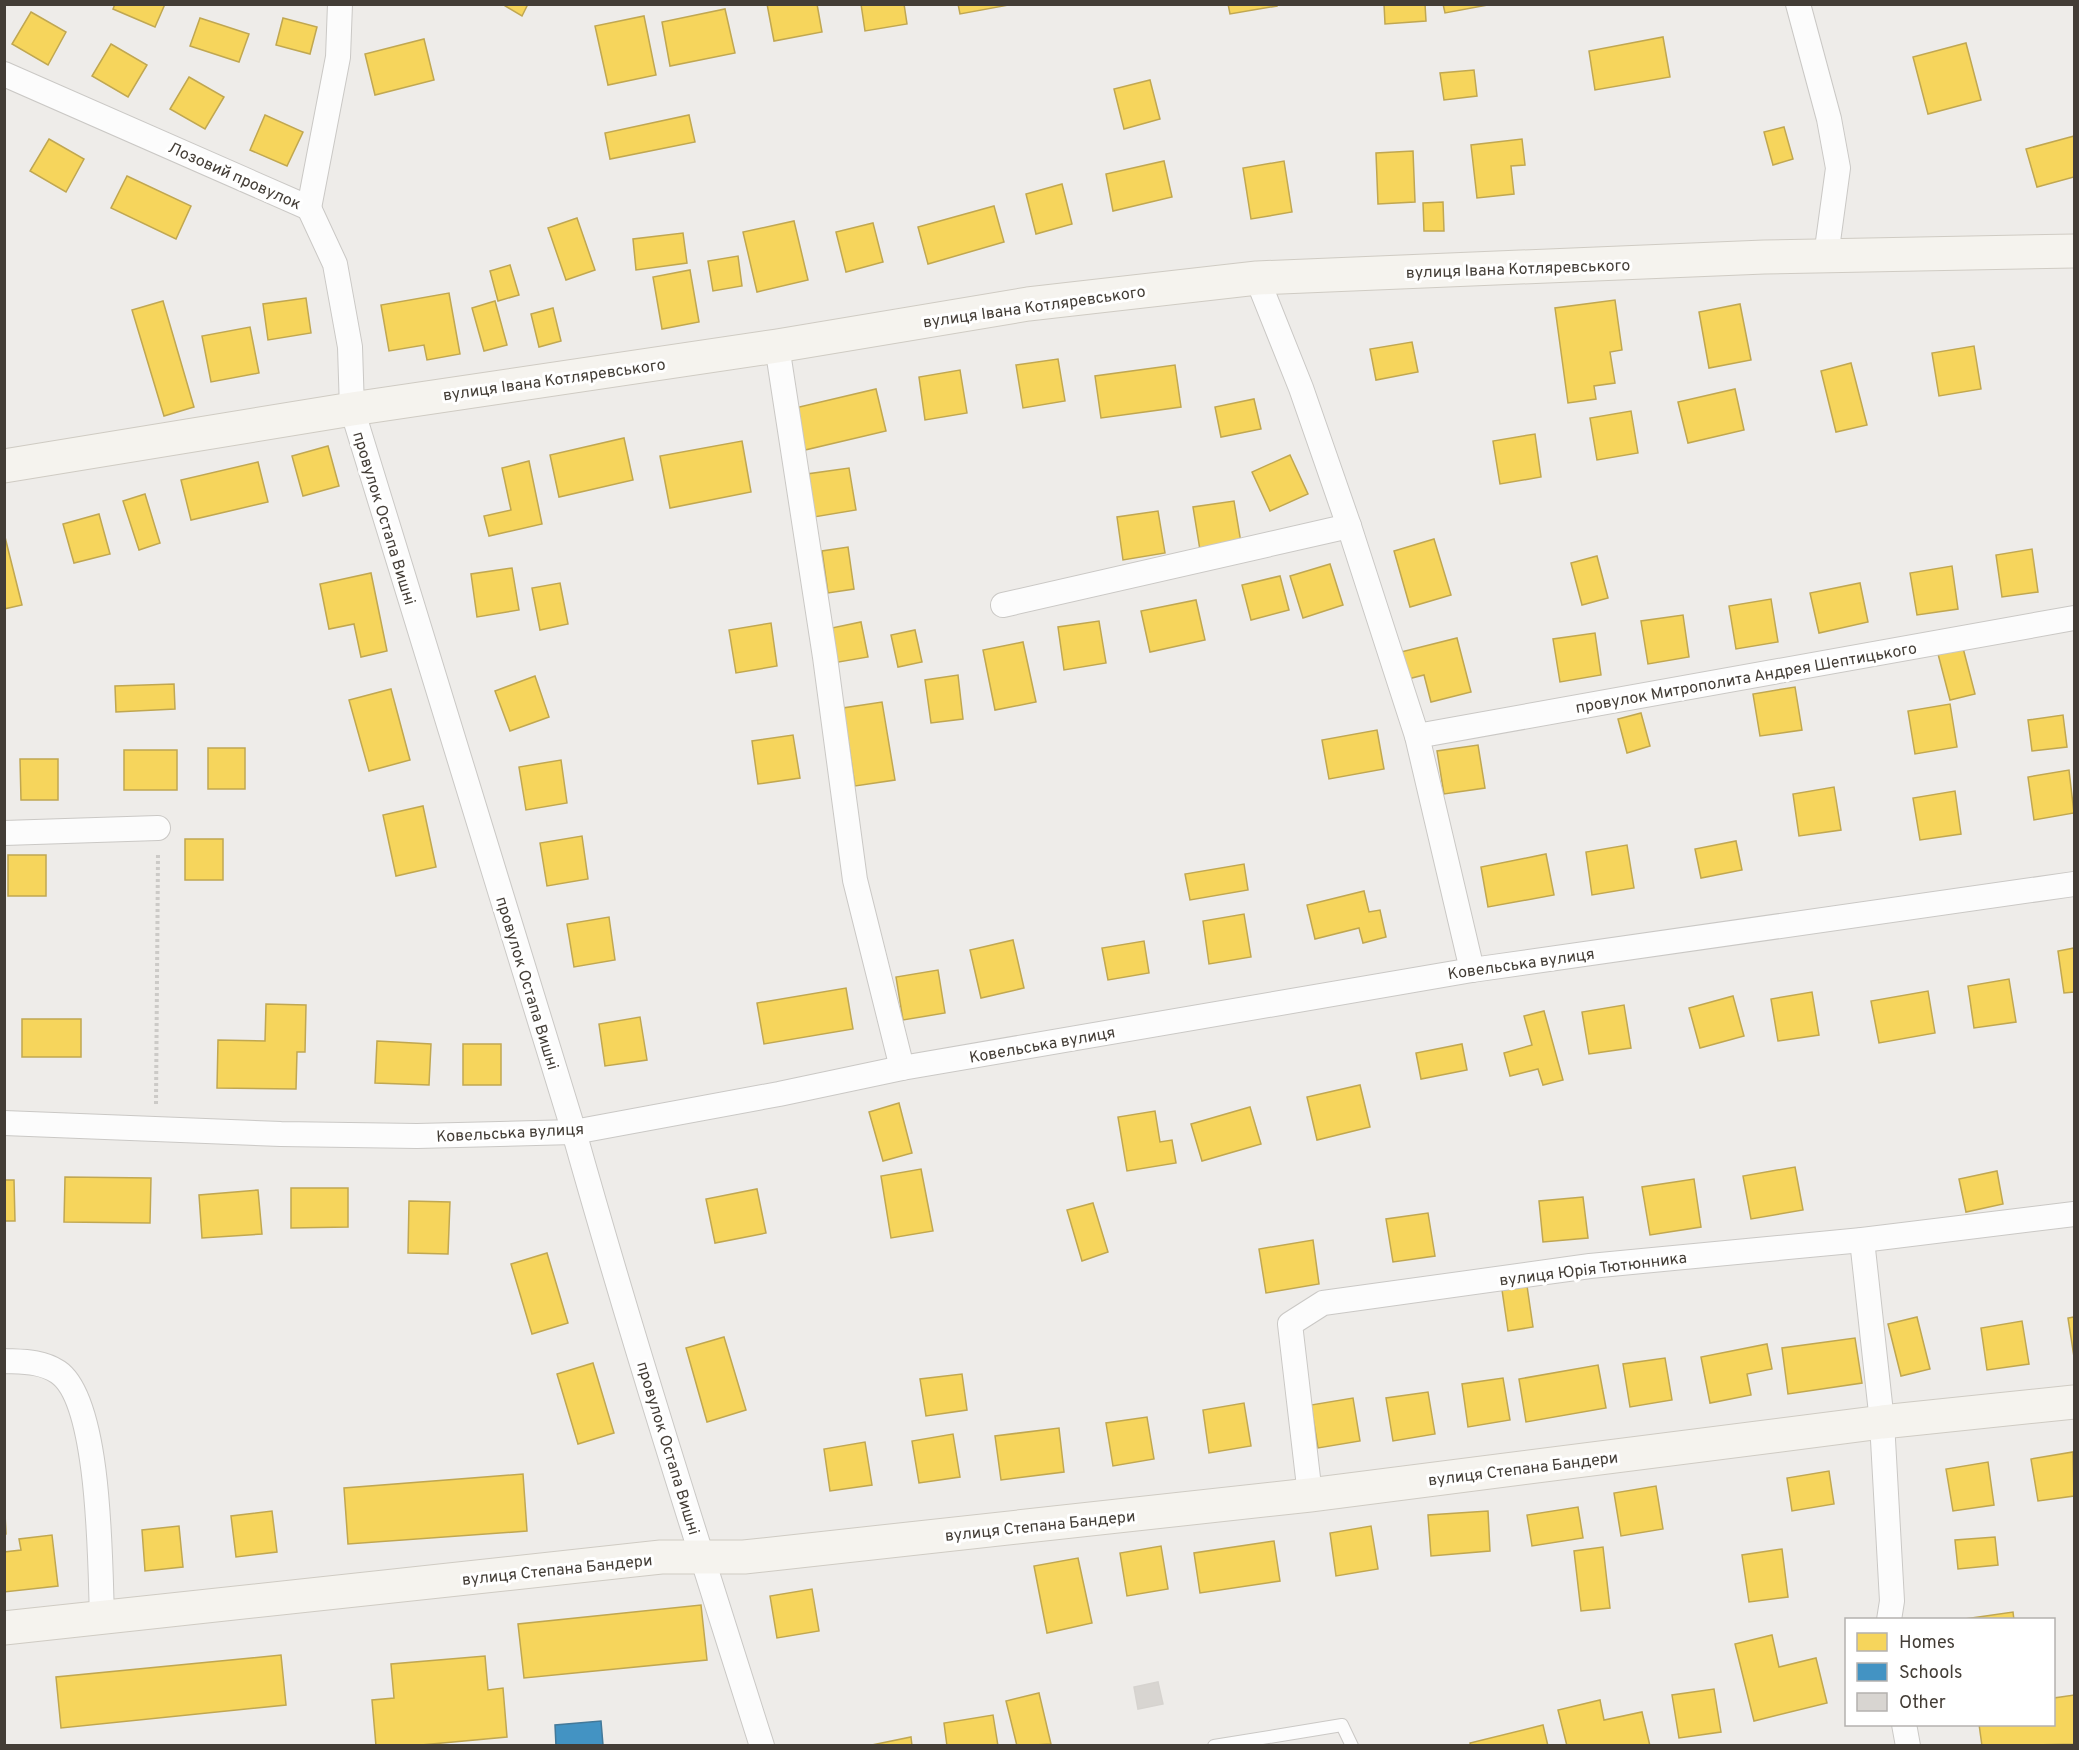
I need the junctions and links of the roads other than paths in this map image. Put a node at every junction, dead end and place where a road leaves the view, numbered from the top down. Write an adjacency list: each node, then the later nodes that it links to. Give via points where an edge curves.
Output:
1 (340, 4): 4 (street, Лозовий провулок, via 338,57)
2 (1798, 4): 6 (street, via 1838,168)
3 (4, 74): 4 (street, Лозовий провулок)
4 (309, 208): 9 (street, провулок Остапа Вишні, via 335,264 350,347)
5 (2074, 251): 6 (street, вулиця Івана Котляревського)
6 (1826, 256): 7 (street, вулиця Івана Котляревського)
7 (1257, 278): 8 (street, вулиця Івана Котляревського, via 1028,304); 11 (street)
8 (777, 346): 9 (street, вулиця Івана Котляревського); 19 (street, via 855,880)
9 (352, 409): 10 (street, вулиця Івана Котляревського); 21 (street, провулок Остапа Вишні)
10 (4, 466)
11 (1349, 526): 12 (street); 14 (street)
12 (1003, 605)
13 (2074, 618): 14 (street, провулок Митрополита Андрея Шептицького)
14 (1417, 736): 18 (street)
15 (158, 828): 16 (street)
16 (4, 833)
17 (2074, 884): 18 (street, Ковельська вулиця)
18 (1472, 970): 19 (street, Ковельська вулиця)
19 (902, 1068): 21 (street, Ковельська вулиця)
20 (4, 1123): 21 (street, Ковельська вулиця, via 417,1136)
21 (574, 1131): 28 (street, провулок Остапа Вишні)
22 (2074, 1214): 23 (street, вулиця Юрія Тютюнника)
23 (1862, 1239): 26 (street); 27 (street, вулиця Юрія Тютюнника, via 1590,1266 1323,1303 1290,1324)
24 (4, 1361): 29 (street, via 38,1363 59,1373 74,1391 90,1444)
25 (2074, 1402): 26 (street, вулиця Степана Бандери)
26 (1882, 1422): 27 (street, вулиця Степана Бандери); 30 (street, via 1892,1601)
27 (1310, 1496): 28 (street, вулиця Степана Бандери, via 744,1557)
28 (702, 1557): 29 (street, вулиця Степана Бандери, via 661,1557); 33 (street, провулок Остапа Вишні)
29 (102, 1618): 31 (street, вулиця Степана Бандери)
30 (1889, 1618)
31 (4, 1628)
32 (1904, 1726): 36 (street)
33 (762, 1746)
34 (1214, 1746): 35 (lane, via 1342,1725)
35 (1352, 1746)
36 (1908, 1746)

